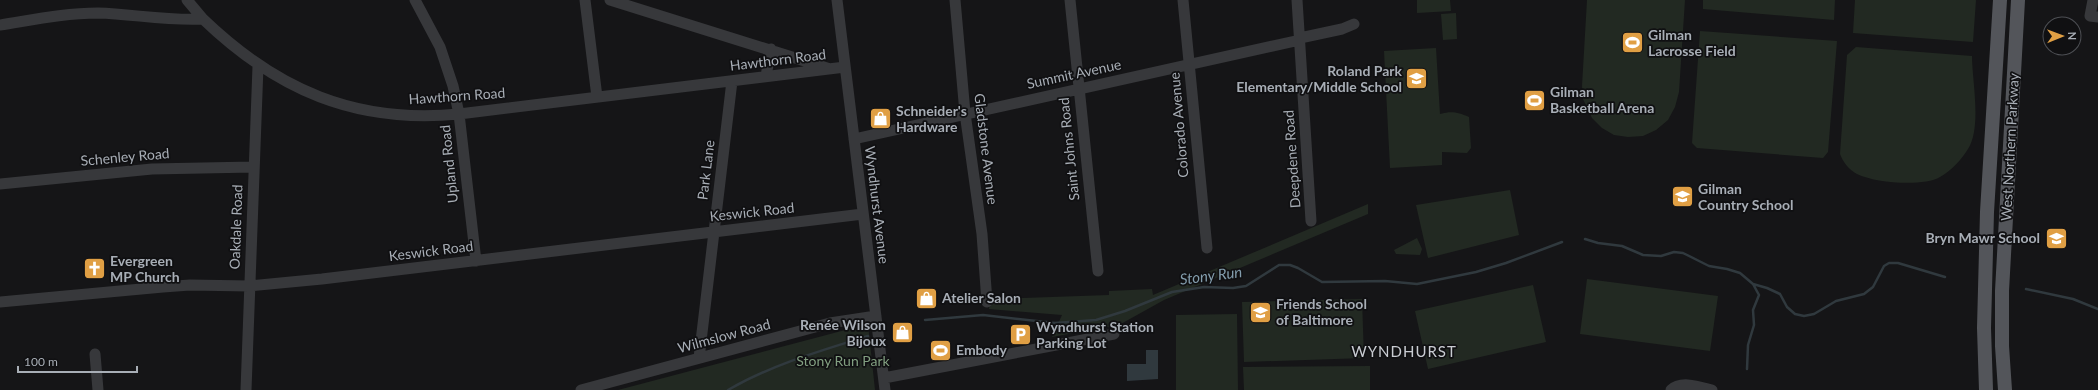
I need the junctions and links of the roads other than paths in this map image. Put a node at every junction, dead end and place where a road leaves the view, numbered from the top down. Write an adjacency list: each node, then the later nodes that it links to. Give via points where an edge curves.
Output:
1 (187, 0): 14 (street)
2 (415, 0): 28 (street, Upland Road, via 445,61)
3 (585, 0): 26 (street)
4 (610, 0): 18 (street)
5 (837, 0): 21 (street, Wyndhurst Avenue)
6 (955, 0): 27 (street, Gladstone Avenue)
7 (1070, 0): 25 (street, Saint Johns Road)
8 (1183, 0): 19 (street, Colorado Avenue)
9 (1297, 0): 17 (street, Deepdene Road)
10 (2000, 0): 52 (main road, West Northern Parkway, via 1987,212 1984,328)
11 (2018, 0): 53 (main road, West Northern Parkway, via 2002,291)
12 (2093, 0): 13 (street)
13 (2094, 16)
14 (203, 19): 16 (street, via 176,20 130,14 95,13); 20 (street, Hawthorn Road)
15 (1354, 24): 17 (street, Summit Avenue)
16 (0, 25)
17 (1300, 39): 19 (street, Summit Avenue); 33 (street, Deepdene Road)
18 (771, 49): 22 (street); 23 (street)
19 (1189, 64): 25 (street, Summit Avenue); 35 (street, Colorado Avenue)
20 (258, 66): 28 (street, Hawthorn Road, via 294,86 350,106 409,116); 30 (street, Oakdale Road)
21 (845, 67): 22 (street, Hawthorn Road); 29 (street, Wyndhurst Avenue)
22 (829, 69): 23 (street, Hawthorn Road)
23 (766, 76): 24 (street, Hawthorn Road)
24 (732, 81): 26 (street, Hawthorn Road); 34 (street, Park Lane)
25 (1078, 88): 27 (street, Summit Avenue); 37 (street, Saint Johns Road)
26 (597, 97): 28 (street, Hawthorn Road)
27 (966, 113): 29 (street, Summit Avenue); 40 (street, Gladstone Avenue, via 982,234)
28 (459, 114): 36 (street, Upland Road)
29 (854, 139): 32 (street, Wyndhurst Avenue)
30 (254, 167): 31 (street, Schenley Road, via 152,169); 38 (street, Oakdale Road)
31 (0, 184)
32 (863, 214): 34 (street, Keswick Road); 41 (street, Wyndhurst Avenue)
33 (1311, 221)
34 (713, 231): 36 (street, Keswick Road); 44 (street, Park Lane)
35 (1207, 248)
36 (476, 261): 38 (street, Keswick Road)
37 (1098, 271)
38 (249, 286): 39 (street, Keswick Road, via 190,285); 48 (street, Oakdale Road)
39 (0, 302)
40 (987, 302)
41 (876, 316): 44 (street, Wilmslow Road, via 830,324); 45 (street, Wyndhurst Avenue)
42 (1114, 334): 45 (street)
43 (95, 354): 47 (street)
44 (699, 358): 49 (street, Wilmslow Road)
45 (884, 378): 50 (street, Wyndhurst Avenue)
46 (1671, 389): 51 (street, via 1688,385)
47 (98, 390)
48 (245, 390)
49 (581, 390)
50 (885, 390)
51 (1712, 390)
52 (1986, 390)
53 (2005, 390)

